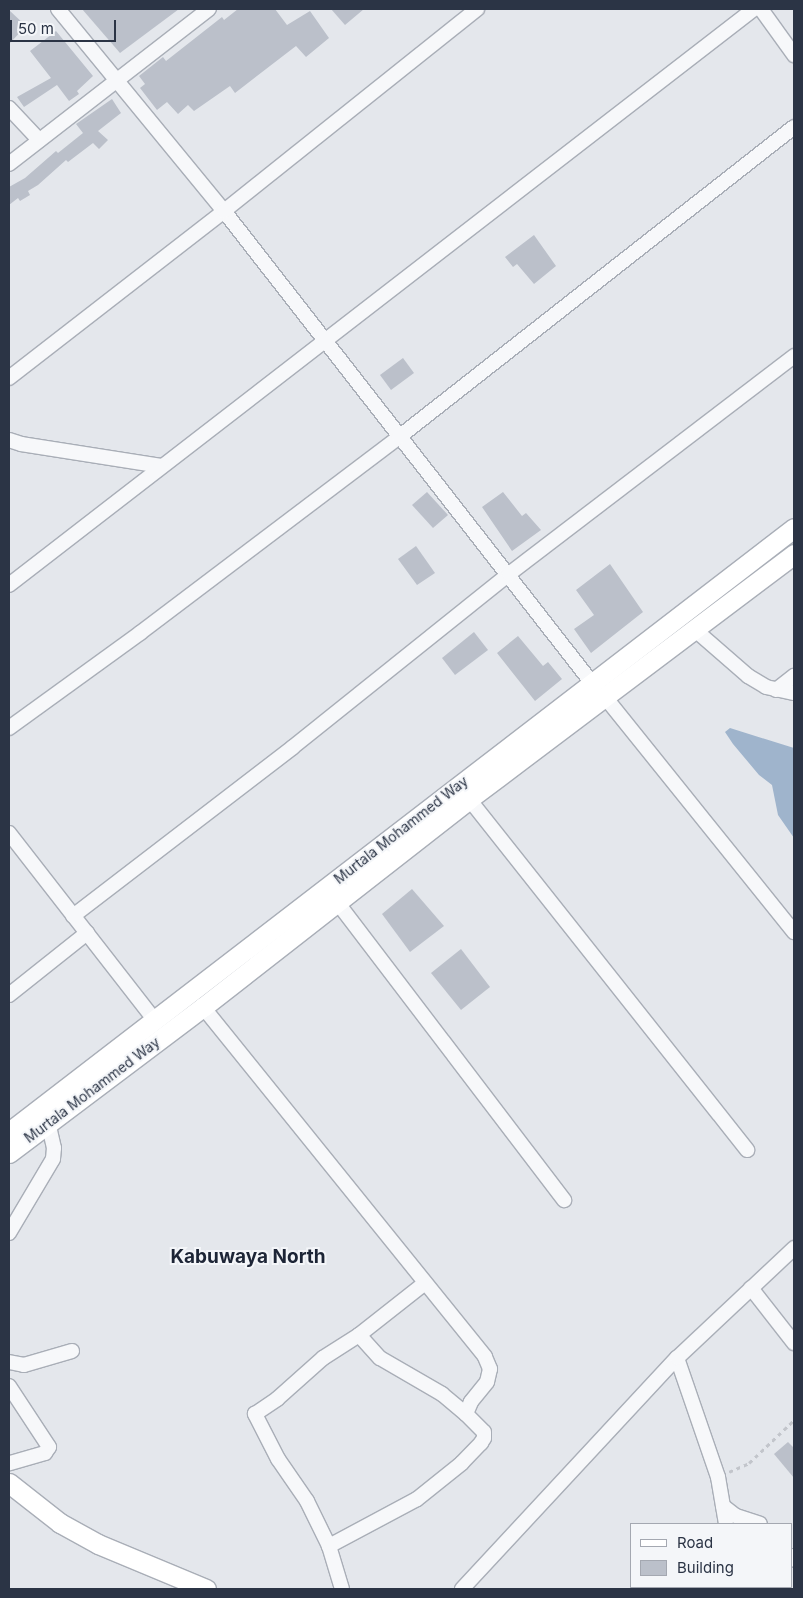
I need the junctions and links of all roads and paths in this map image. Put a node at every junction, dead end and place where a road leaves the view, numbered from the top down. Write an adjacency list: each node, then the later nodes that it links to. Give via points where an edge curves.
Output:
1 (58, 9): 7 (street)
2 (209, 9): 7 (street)
3 (477, 9): 12 (street)
4 (754, 9): 13 (street)
5 (762, 9): 6 (street)
6 (794, 55)
7 (116, 80): 10 (street); 12 (street)
8 (9, 108): 10 (street)
9 (794, 128): 16 (street)
10 (39, 140): 11 (street)
11 (9, 164)
12 (224, 211): 13 (street); 15 (street)
13 (327, 341): 16 (street); 18 (street)
14 (794, 356): 21 (street)
15 (9, 378)
16 (399, 437): 21 (street); 29 (street)
17 (9, 440): 18 (street)
18 (161, 466): 22 (street)
19 (794, 528): 25 (main road, Murtala Mohammed Way)
20 (794, 554): 23 (main road, Murtala Mohammed Way)
21 (510, 574): 25 (street); 33 (street)
22 (9, 585)
23 (694, 629): 26 (street, via 748,676); 28 (main road, Murtala Mohammed Way)
24 (794, 676): 26 (street)
25 (592, 682): 38 (main road, Murtala Mohammed Way)
26 (776, 690): 27 (street)
27 (794, 694)
28 (605, 697): 30 (main road, Murtala Mohammed Way); 34 (street)
29 (9, 728)
30 (469, 799): 32 (main road, Murtala Mohammed Way); 41 (street)
31 (9, 833): 33 (street)
32 (337, 902): 37 (main road, Murtala Mohammed Way); 43 (street)
33 (73, 916): 35 (street)
34 (794, 932)
35 (87, 933): 36 (street); 38 (street)
36 (9, 995)
37 (203, 1006): 39 (main road, Murtala Mohammed Way); 46 (street)
38 (154, 1019): 40 (main road, Murtala Mohammed Way)
39 (48, 1123): 42 (main road, Murtala Mohammed Way); 44 (street, via 54,1148 53,1159)
40 (9, 1132)
41 (747, 1150)
42 (9, 1153)
43 (564, 1200)
44 (9, 1233)
45 (794, 1248): 47 (street)
46 (425, 1283): 48 (street); 54 (street, via 485,1357 490,1369 487,1382)
47 (751, 1288): 49 (street); 51 (street)
48 (359, 1336): 54 (street, via 380,1358 442,1394); 62 (street, via 323,1358 255,1414)
49 (794, 1343)
50 (72, 1351): 52 (street, via 24,1365)
51 (677, 1358): 57 (street); 65 (street)
52 (9, 1362)
53 (9, 1386): 56 (street, via 49,1447 44,1453)
54 (466, 1414): 62 (street, via 484,1432 484,1438 462,1463 416,1499)
55 (794, 1420): 57 (path, via 749,1464)
56 (9, 1463)
57 (718, 1477): 59 (street)
58 (9, 1483): 63 (main road, via 68,1528 98,1544)
59 (723, 1506): 60 (street); 61 (street, via 736,1516)
60 (726, 1523)
61 (757, 1523)
62 (329, 1546): 64 (street)
63 (206, 1589)
64 (342, 1589)
65 (462, 1589)

